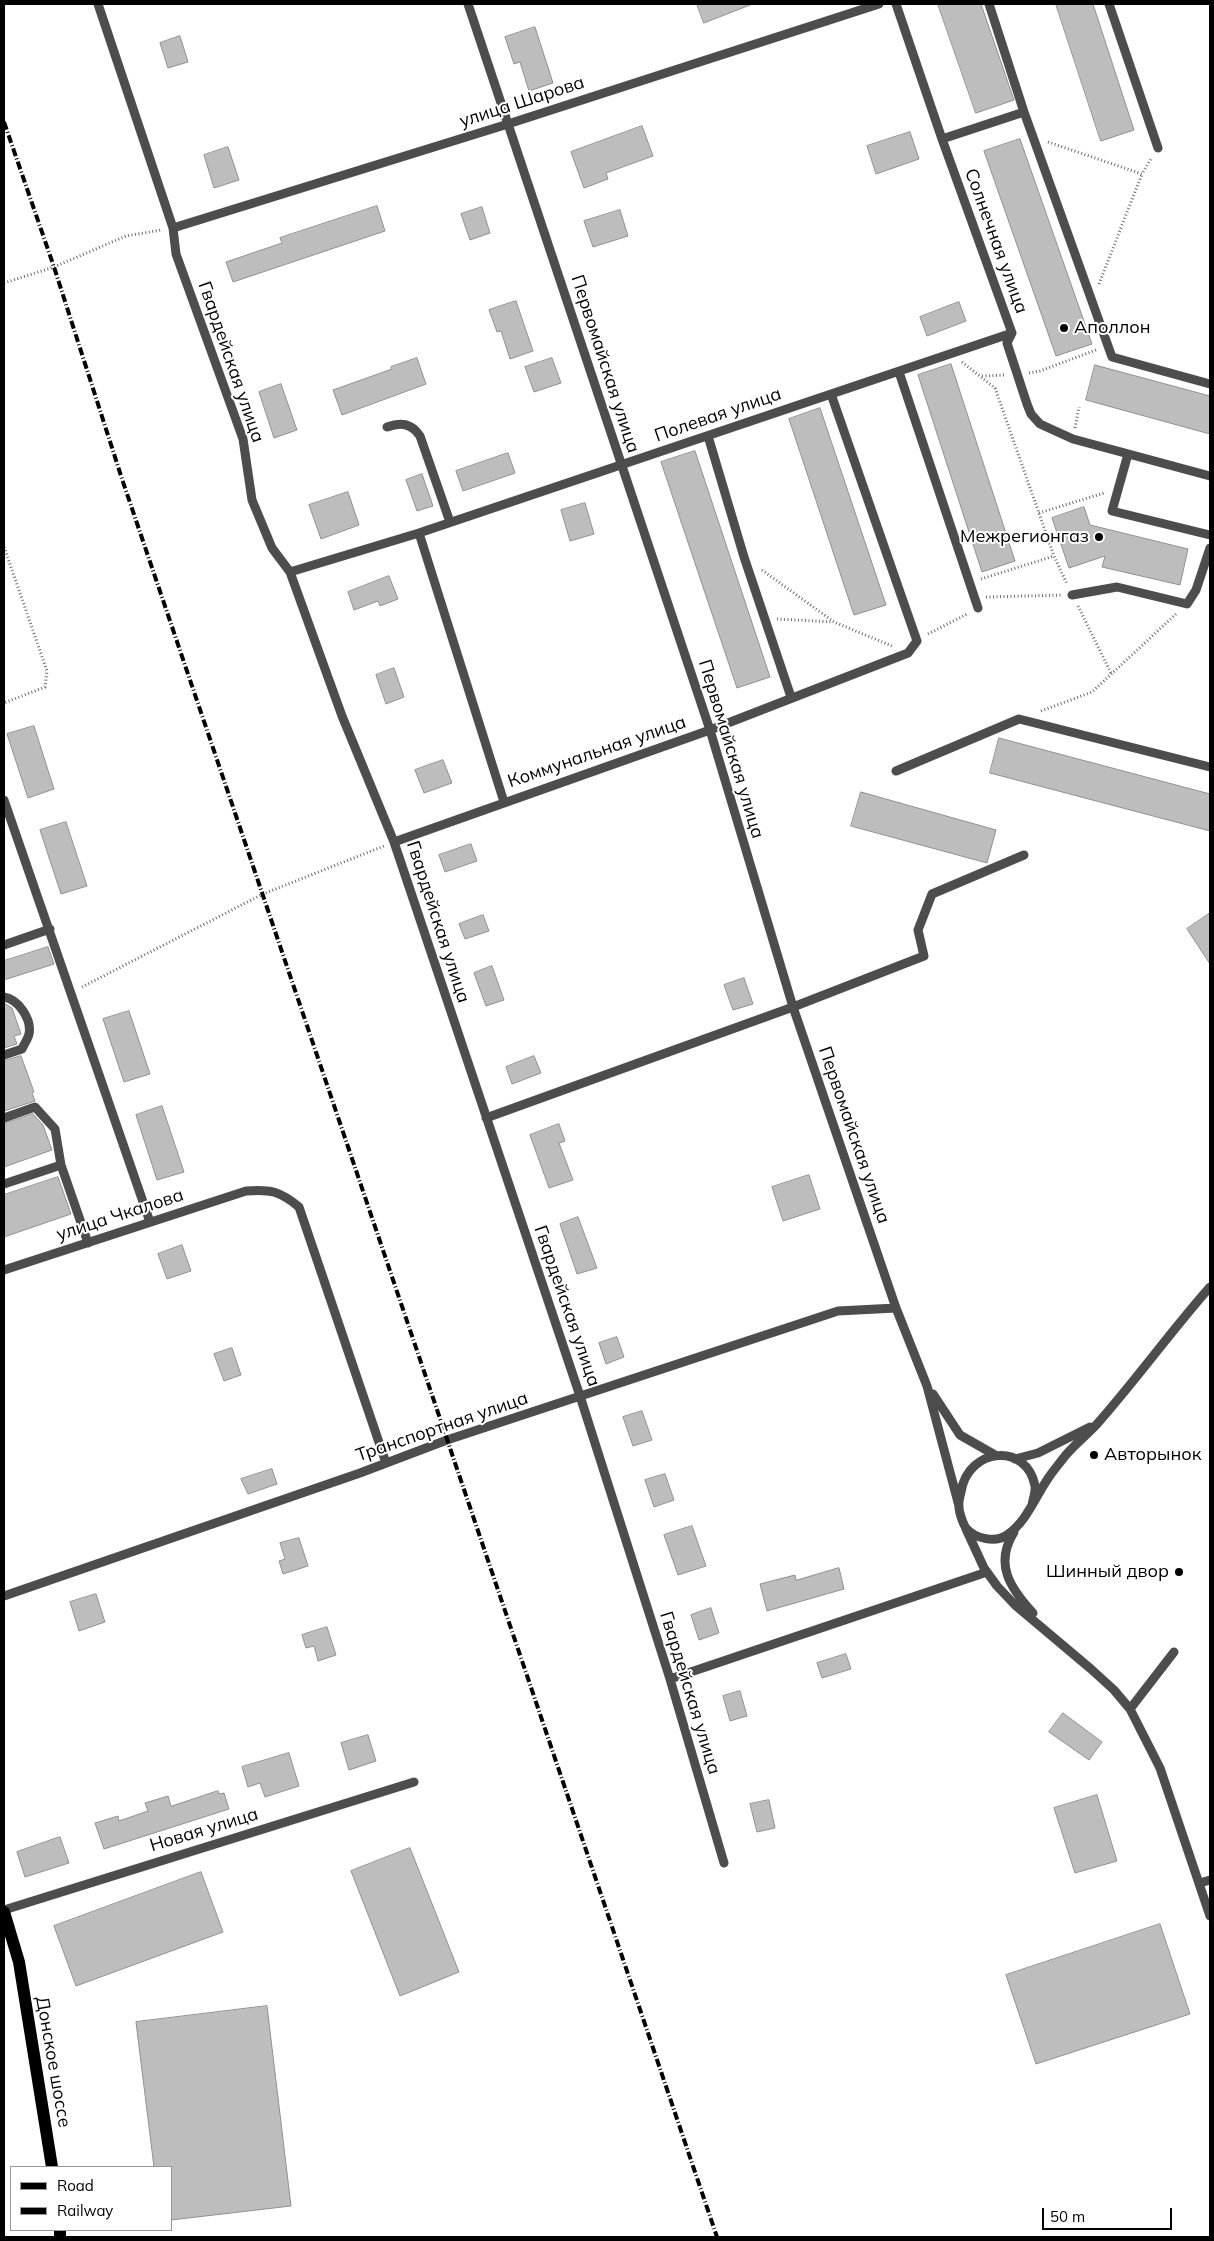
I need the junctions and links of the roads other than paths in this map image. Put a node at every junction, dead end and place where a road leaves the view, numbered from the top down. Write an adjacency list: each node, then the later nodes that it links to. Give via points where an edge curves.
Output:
1 (98, 4): 11 (street, Гвардейская улица)
2 (468, 4): 8 (street, Первомайская улица)
3 (879, 4): 8 (street, улица Шарова)
4 (896, 4): 9 (street, Солнечная улица)
5 (989, 4): 7 (street)
6 (1109, 4): 10 (street)
7 (1024, 112): 9 (street); 14 (street, via 1112,357)
8 (508, 124): 11 (street, улица Шарова); 19 (street, Первомайская улица)
9 (942, 139): 12 (street, Солнечная улица)
10 (1158, 148)
11 (173, 228): 25 (street, Гвардейская улица, via 176,254 243,439 252,500 272,548)
12 (1012, 334): 13 (street, Полевая улица); 18 (street, Солнечная улица, via 1007,343 1031,414 1040,424 1073,439)
13 (899, 372): 15 (street, Полевая улица); 27 (street)
14 (1210, 384)
15 (831, 394): 17 (street, Полевая улица); 28 (street, Коммунальная улица, via 917,641 908,653)
16 (387, 427): 21 (street, via 405,424 420,436)
17 (708, 436): 19 (street, Полевая улица); 28 (street)
18 (1128, 454): 20 (street, Солнечная улица); 23 (street, via 1112,510)
19 (621, 465): 21 (street, Полевая улица); 29 (street, Первомайская улица)
20 (1210, 476)
21 (450, 522): 22 (street, Полевая улица)
22 (419, 532): 25 (street, Полевая улица); 33 (street)
23 (1210, 535)
24 (1210, 548): 26 (street, via 1196,590 1187,604 1117,587)
25 (290, 572): 34 (street, Гвардейская улица, via 342,716)
26 (1072, 595)
27 (978, 608)
28 (791, 697): 29 (street, Коммунальная улица)
29 (710, 730): 33 (street, Коммунальная улица); 39 (street, Первомайская улица)
30 (1210, 767): 31 (street, via 1019,719)
31 (896, 771)
32 (4, 800): 36 (street)
33 (504, 802): 34 (street, Коммунальная улица)
34 (394, 842): 42 (street, Гвардейская улица)
35 (1024, 855): 39 (street, via 932,894 918,930 924,956)
36 (50, 929): 37 (street); 45 (street)
37 (4, 946)
38 (4, 997): 40 (street, via 10,998 24,1011 29,1033 22,1049)
39 (793, 1007): 42 (street); 49 (street, Первомайская улица)
40 (4, 1055)
41 (4, 1118): 43 (street, via 35,1107 55,1129)
42 (486, 1118): 51 (street, Гвардейская улица)
43 (61, 1165): 44 (street); 46 (street)
44 (4, 1184)
45 (150, 1222): 46 (street, улица Чкалова); 55 (street, улица Чкалова, via 246,1191 267,1190 286,1196 299,1207)
46 (88, 1242): 47 (street, улица Чкалова)
47 (4, 1270)
48 (1210, 1287): 52 (street)
49 (896, 1308): 50 (street, Первомайская улица); 51 (street, Транспортная улица, via 838,1311)
50 (927, 1386): 53 (street, via 960,1435); 57 (street, Первомайская улица)
51 (580, 1396): 55 (street, Транспортная улица); 64 (street, Гвардейская улица)
52 (1097, 1424): 54 (street, via 1038,1453); 56 (street, via 1066,1455)
53 (995, 1455): 54 (street); 57 (street, via 969,1470 962,1485)
54 (1015, 1458): 56 (street, via 1025,1466 1036,1487)
55 (386, 1463): 61 (street, Транспортная улица)
56 (1032, 1505): 58 (street)
57 (959, 1506): 59 (street)
58 (1019, 1524): 59 (street, via 1006,1536 995,1540 978,1536); 62 (street, via 1007,1544 1006,1574 1024,1604)
59 (965, 1528): 60 (street)
60 (987, 1572): 62 (street, via 1015,1605); 64 (street)
61 (4, 1596)
62 (1048, 1630): 65 (street, via 1114,1690)
63 (1174, 1652): 65 (street)
64 (670, 1679): 67 (street, Гвардейская улица)
65 (1130, 1709): 69 (street, via 1160,1768)
66 (414, 1782): 70 (street, Новая улица)
67 (724, 1863)
68 (1210, 1880): 69 (street)
69 (1200, 1883): 71 (street)
70 (4, 1911): 72 (main road, Донское шоссе, via 19,1962)
71 (1210, 1916)
72 (52, 2166)

